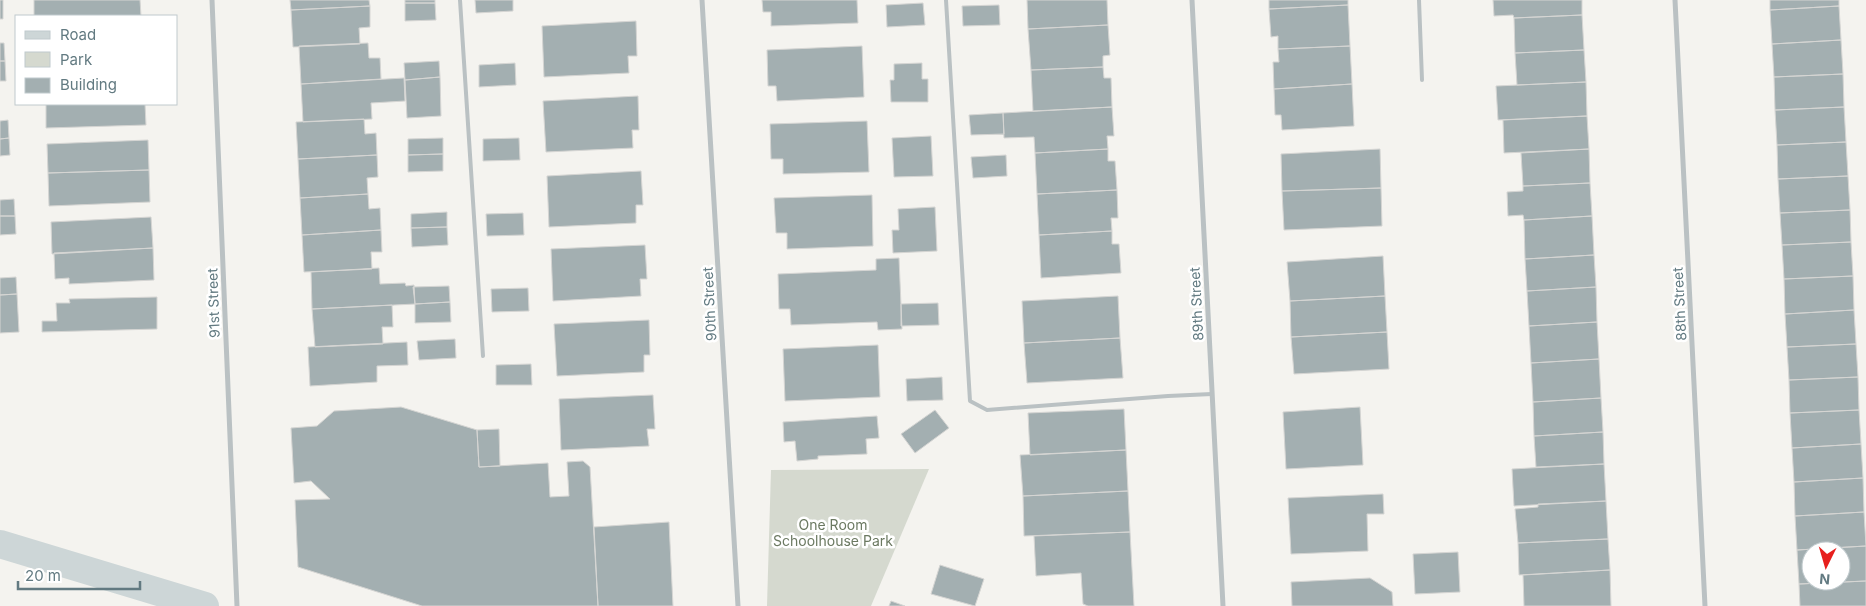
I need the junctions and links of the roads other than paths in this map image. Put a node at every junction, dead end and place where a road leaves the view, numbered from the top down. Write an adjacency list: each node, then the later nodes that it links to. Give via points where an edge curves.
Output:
1 (212, 0): 13 (street, 91st Street)
2 (460, 0): 9 (lane)
3 (702, 0): 14 (street, 90th Street)
4 (946, 0): 10 (lane, via 970,401 987,410)
5 (1192, 0): 10 (street, 89th Street)
6 (1419, 0): 8 (lane)
7 (1675, 0): 16 (street, 88th Street)
8 (1422, 80)
9 (483, 356)
10 (1212, 394): 15 (street, 89th Street)
11 (0, 544): 12 (main road)
12 (205, 606)
13 (237, 606)
14 (738, 606)
15 (1223, 606)
16 (1705, 606)

